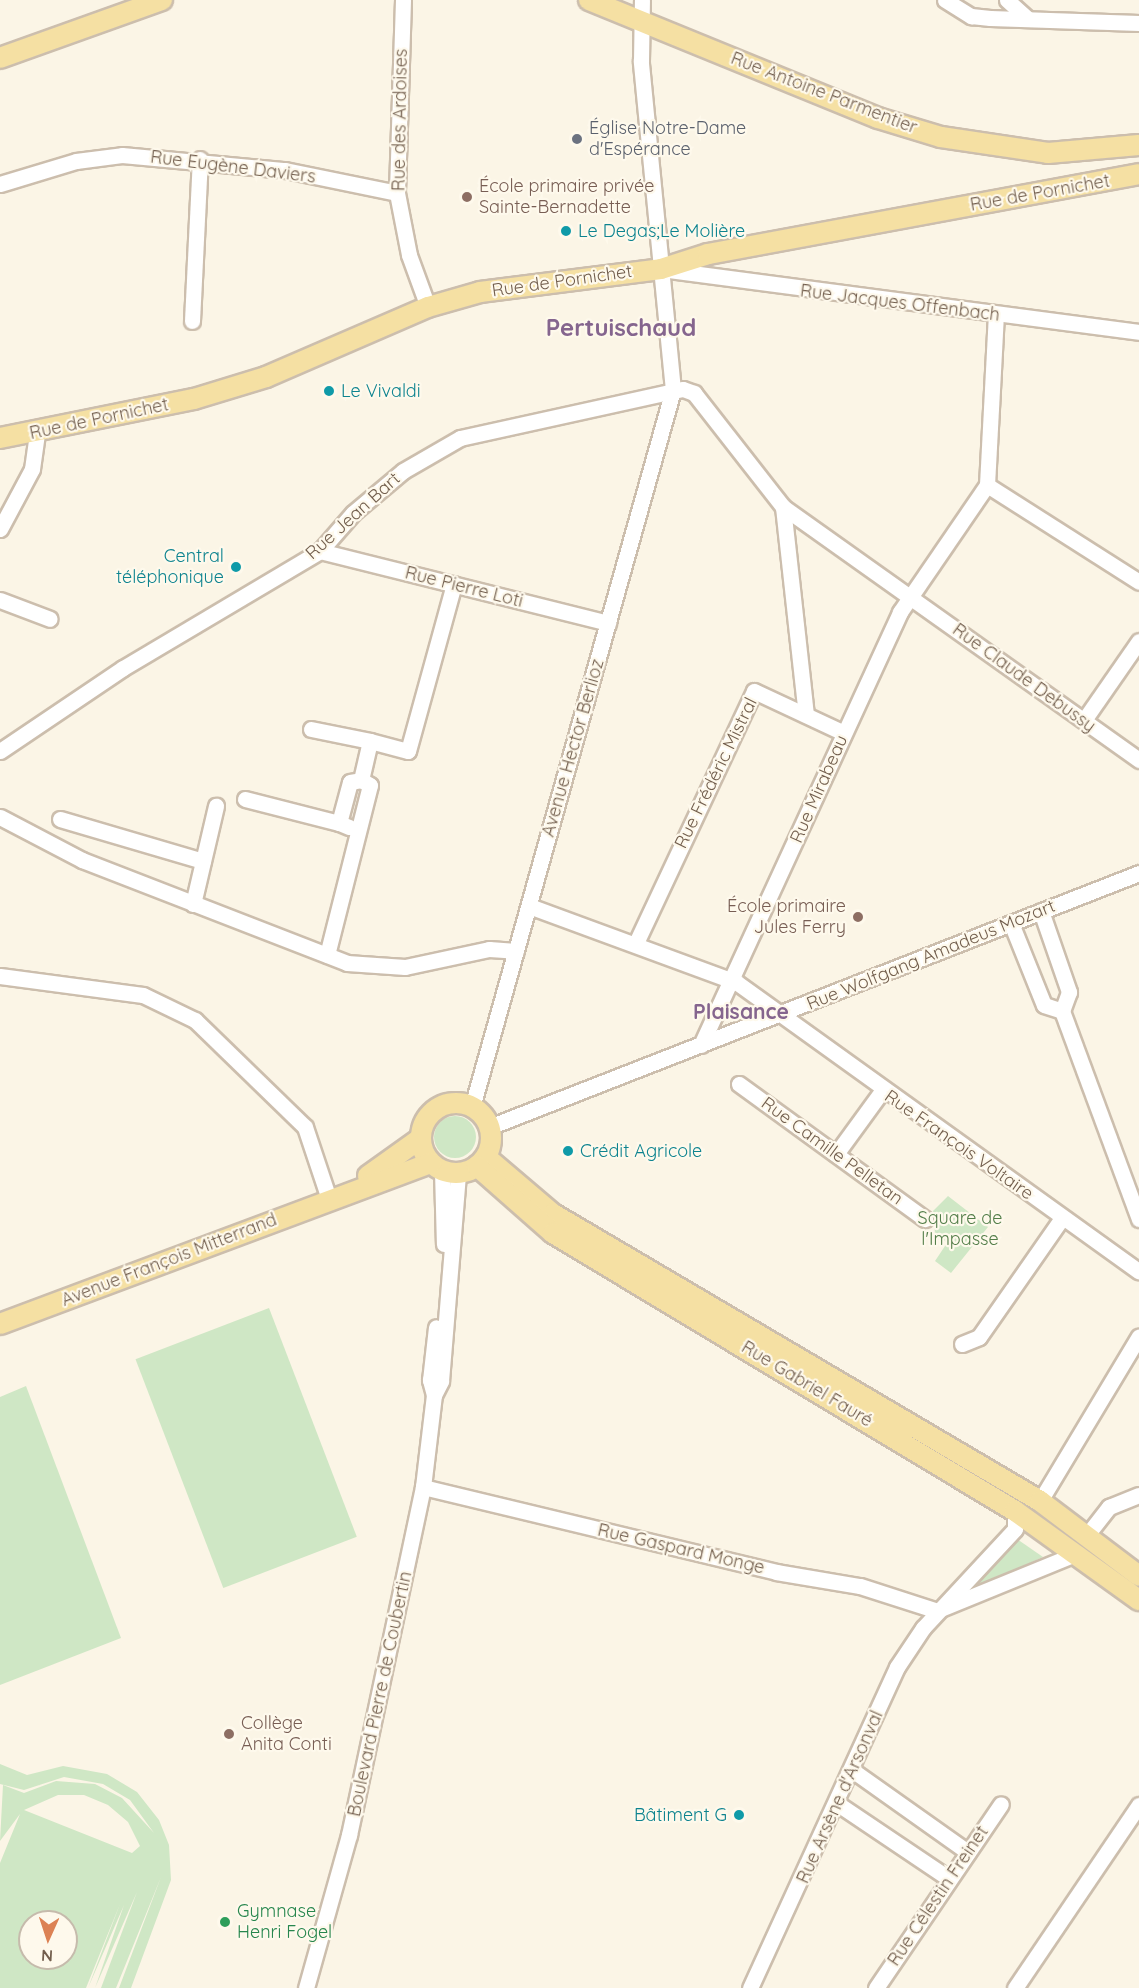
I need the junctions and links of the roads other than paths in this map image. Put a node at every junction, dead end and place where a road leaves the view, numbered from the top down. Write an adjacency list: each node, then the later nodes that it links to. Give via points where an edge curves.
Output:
1 (162, 0): 9 (main road)
2 (403, 0): 14 (street, Rue des Ardoises)
3 (589, 0): 6 (main road, Rue Antoine Parmentier)
4 (945, 0): 7 (street, via 971,16)
5 (1007, 0): 7 (street)
6 (641, 10): 10 (main road, Rue Antoine Parmentier, via 878,118 941,137 1048,153); 15 (street)
7 (1028, 19): 8 (street)
8 (1139, 23)
9 (0, 58)
10 (1139, 145)
11 (200, 159): 13 (street, Rue Eugène Daviers, via 122,155 76,161); 14 (street, Rue Eugène Daviers); 18 (street)
12 (1139, 174): 15 (main road, Rue de Pornichet, via 708,254)
13 (0, 184)
14 (397, 193): 16 (street, Rue des Ardoises, via 408,255)
15 (661, 269): 16 (main road, Rue de Pornichet, via 533,283); 17 (street, Rue Jacques Offenbach); 20 (street)
16 (428, 308): 21 (main road, Rue de Pornichet, via 266,377 194,399)
17 (996, 315): 19 (street, Rue Jacques Offenbach); 23 (street)
18 (192, 321)
19 (1139, 332)
20 (673, 390): 24 (street, Rue Claude Debussy, via 694,393); 26 (street, Rue Jean Bart, via 460,438 403,471 353,513); 32 (street, Avenue Hector Berlioz)
21 (37, 432): 22 (main road, Rue de Pornichet); 25 (street, via 32,469)
22 (0, 438)
23 (987, 485): 27 (street); 29 (street, Rue Mirabeau)
24 (783, 507): 29 (street, Rue Claude Debussy); 34 (street)
25 (0, 529)
26 (320, 551): 28 (street, Rue Pierre Loti); 39 (street, Rue Jean Bart, via 123,668)
27 (1139, 582)
28 (454, 584): 32 (street, Rue Pierre Loti); 38 (street, via 408,751)
29 (908, 599): 35 (street, Rue Claude Debussy); 37 (street, Rue Mirabeau)
30 (0, 600): 31 (street)
31 (50, 619)
32 (608, 623): 51 (street, Avenue Hector Berlioz)
33 (1139, 641): 35 (street)
34 (806, 715): 37 (street, Rue Frédéric Mistral); 54 (street, Rue Frédéric Mistral, via 754,691)
35 (1084, 720): 40 (street, Rue Claude Debussy)
36 (311, 729): 38 (street)
37 (844, 733): 58 (street, Rue Mirabeau)
38 (370, 741): 41 (street)
39 (0, 751)
40 (1139, 760)
41 (361, 780): 46 (street, via 350,782); 47 (street, via 370,785)
42 (245, 799): 46 (street)
43 (216, 806): 48 (street)
44 (0, 818): 50 (street, via 82,860)
45 (60, 819): 48 (street)
46 (339, 823): 47 (street)
47 (357, 830): 56 (street)
48 (203, 861): 50 (street)
49 (1139, 873): 52 (street, Rue Wolfgang Amadeus Mozart)
50 (193, 904): 56 (street)
51 (529, 906): 54 (street, Rue François Voltaire); 55 (street, Avenue Hector Berlioz)
52 (1041, 911): 53 (street, Rue Wolfgang Amadeus Mozart); 59 (street, via 1069,992)
53 (1011, 923): 59 (street, via 1044,1005); 60 (street, Rue Wolfgang Amadeus Mozart)
54 (636, 943): 58 (street, Rue François Voltaire)
55 (516, 951): 56 (street, via 489,949 405,967 361,967); 64 (street, Avenue Hector Berlioz)
56 (327, 955)
57 (0, 976): 70 (street, via 143,995 195,1020 305,1127)
58 (730, 979): 60 (street, Rue François Voltaire); 61 (street, Rue Mirabeau)
59 (1062, 1011): 73 (street)
60 (781, 1015): 61 (street, Rue Wolfgang Amadeus Mozart); 63 (street, Rue François Voltaire)
61 (701, 1045): 65 (street, Rue Wolfgang Amadeus Mozart)
62 (739, 1084): 67 (street, Rue Camille Pelletan)
63 (882, 1091): 67 (street); 71 (street, Rue François Voltaire)
64 (472, 1107): 65 (main road); 66 (main road, via 452,1104 434,1112)
65 (489, 1127): 68 (main road)
66 (421, 1138): 69 (main road); 70 (main road)
67 (836, 1154): 72 (street, Rue Camille Pelletan)
68 (481, 1162): 69 (main road); 80 (main road, Rue Gabriel Fauré, via 553,1214); 81 (main road, Rue Gabriel Fauré, via 554,1233)
69 (444, 1169): 70 (main road); 78 (street, Boulevard Pierre de Coubertin, via 444,1248)
70 (333, 1198): 75 (main road, Avenue François Mitterrand)
71 (1062, 1218): 74 (street, Rue François Voltaire); 77 (street, via 979,1337)
72 (925, 1219)
73 (1139, 1219)
74 (1139, 1272)
75 (0, 1324)
76 (1139, 1336): 80 (street)
77 (962, 1344)
78 (423, 1486): 86 (street, Rue Gaspard Monge, via 776,1572 860,1586); 93 (street, Boulevard Pierre de Coubertin, via 349,1835)
79 (1139, 1495): 82 (street, via 1109,1507)
80 (1040, 1501): 82 (main road, Rue Gabriel Fauré)
81 (1015, 1510): 83 (main road, Rue Gabriel Fauré); 86 (street, Rue Arsène d'Arsonval, via 1015,1529)
82 (1087, 1535): 84 (main road, Rue Gabriel Fauré)
83 (1075, 1554): 85 (main road, Rue Gabriel Fauré); 86 (street)
84 (1139, 1576)
85 (1139, 1600)
86 (938, 1611): 87 (street, Rue Arsène d'Arsonval, via 897,1667)
87 (852, 1770): 88 (street, Rue Arsène d'Arsonval); 91 (street)
88 (838, 1804): 92 (street); 94 (street, Rue Arsène d'Arsonval)
89 (1000, 1804): 91 (street, Rue Célestin Freinet)
90 (1139, 1805): 96 (street)
91 (968, 1852): 92 (street, Rue Célestin Freinet)
92 (948, 1878): 95 (street, Rue Célestin Freinet)
93 (306, 1988)
94 (750, 1988)
95 (876, 1988)
96 (1015, 1988)

